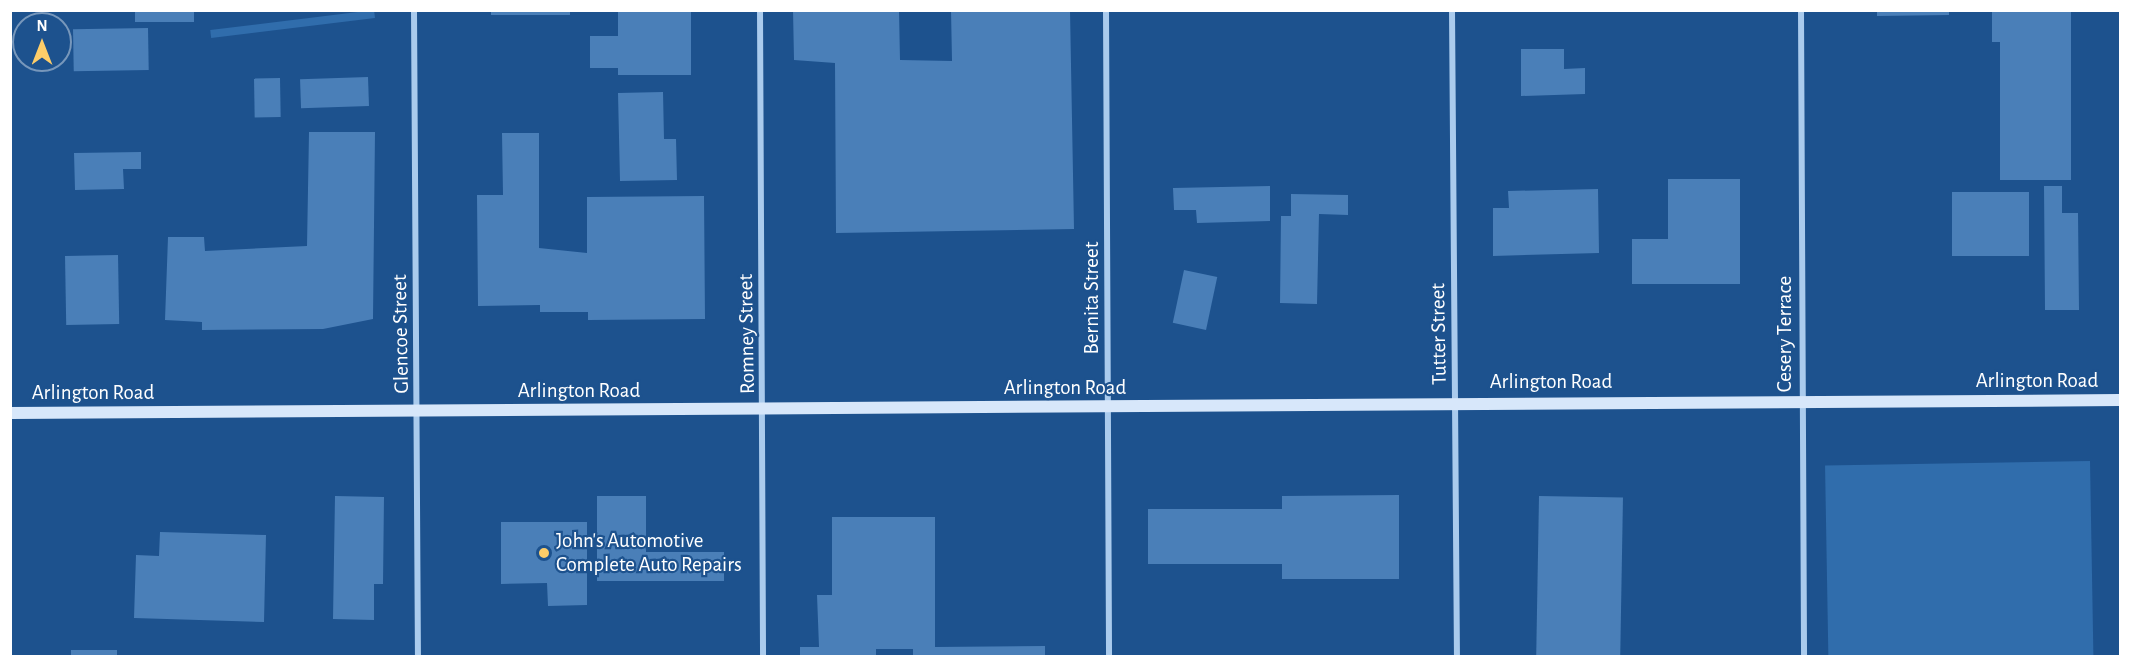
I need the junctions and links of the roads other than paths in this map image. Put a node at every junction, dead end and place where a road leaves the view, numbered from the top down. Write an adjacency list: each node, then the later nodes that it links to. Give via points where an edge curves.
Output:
1 (414, 10): 11 (street, Glencoe Street)
2 (760, 10): 10 (street, Romney Street)
3 (1106, 10): 9 (street, Bernita Street)
4 (1452, 10): 8 (street, Tutter Street)
5 (1801, 10): 7 (street, Cesery Terrace)
6 (2121, 400): 7 (main road, Arlington Road)
7 (1802, 401): 8 (main road, Arlington Road); 17 (street, Cesery Terrace)
8 (1456, 402): 9 (main road, Arlington Road); 16 (street, Tutter Street)
9 (1109, 407): 10 (main road, Arlington Road); 15 (street, Bernita Street)
10 (764, 409): 11 (main road, Arlington Road); 14 (street, Romney Street)
11 (418, 412): 12 (main road, Arlington Road); 13 (street, Glencoe Street)
12 (10, 413)
13 (418, 657)
14 (763, 657)
15 (1110, 657)
16 (1457, 657)
17 (1804, 657)

